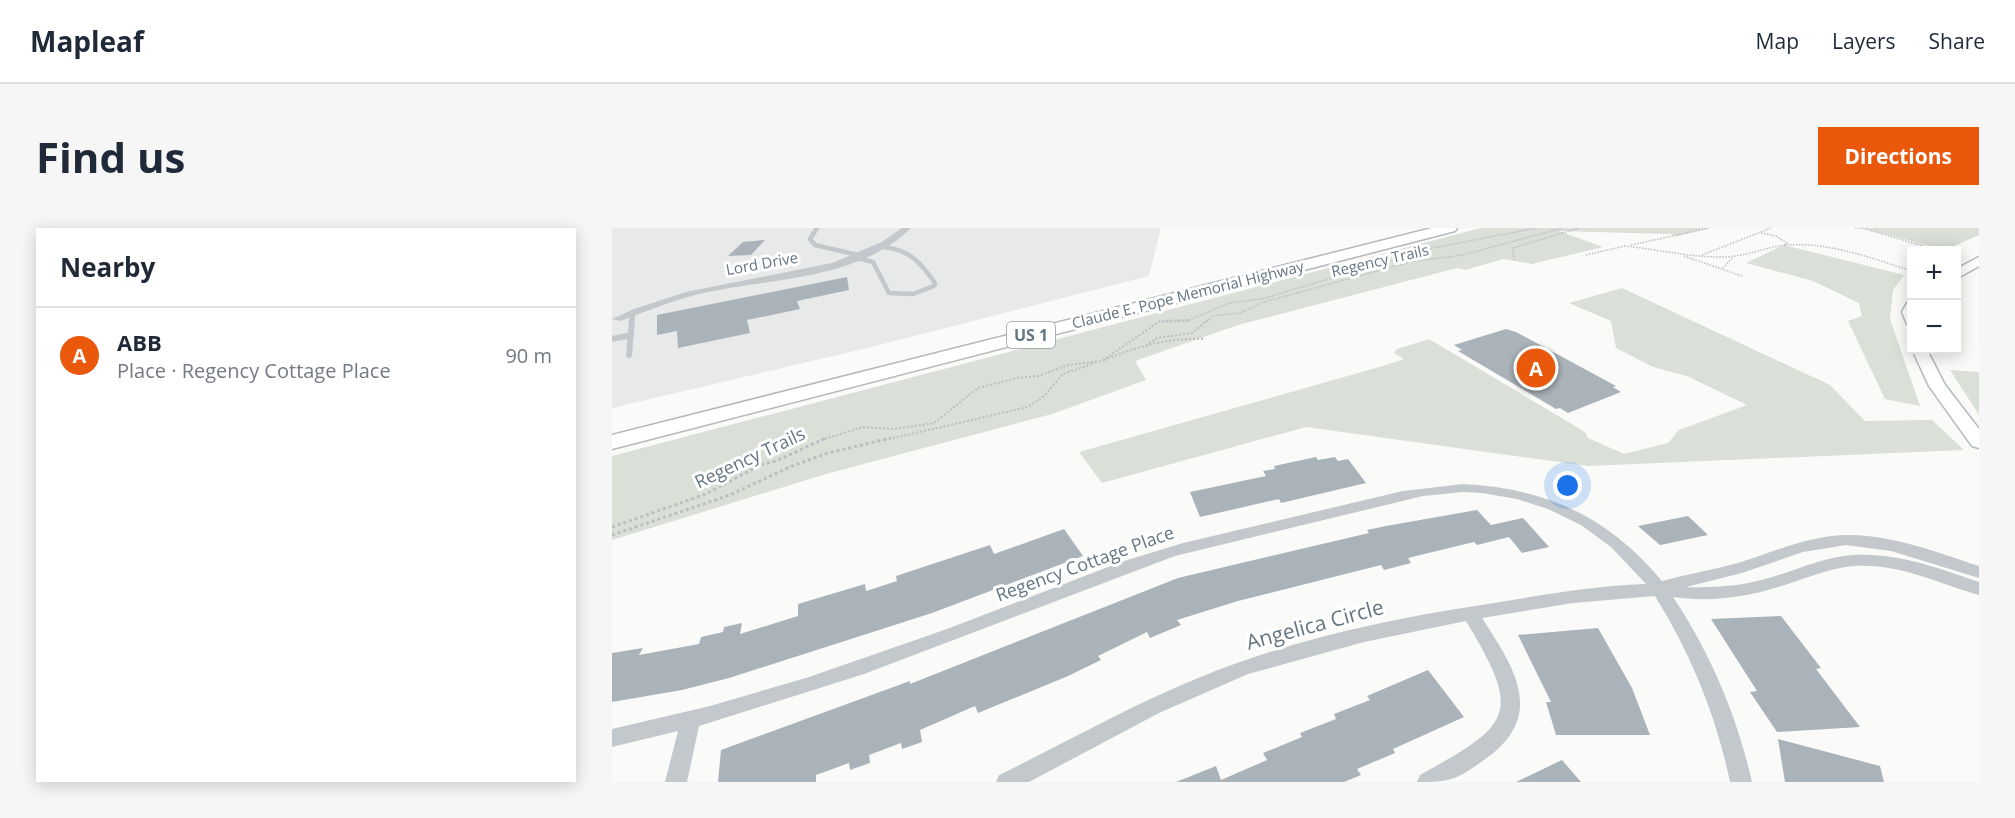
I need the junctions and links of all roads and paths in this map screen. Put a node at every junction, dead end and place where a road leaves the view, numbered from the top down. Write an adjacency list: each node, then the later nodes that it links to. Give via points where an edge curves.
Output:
1 (817, 228): 20 (lane, via 810,239 816,245)
2 (907, 228): 16 (street, Lord Drive)
3 (1402, 228): 37 (highway, Claude E. Pope Memorial Highway / US 1)
4 (1450, 228): 38 (highway, Claude E. Pope Memorial Highway / US 1)
5 (1537, 228): 36 (path, Regency Trails, via 1433,248 1262,299 1229,303 1187,321 1160,321)
6 (1562, 228): 33 (path, Regency Trails, via 1463,255 1410,262 1300,291 1240,313 1213,316 1192,333 1157,338)
7 (1579, 228): 22 (path, via 1513,248)
8 (1710, 228): 14 (path)
9 (1771, 228): 12 (path)
10 (1855, 228): 11 (path)
11 (1862, 228): 15 (path)
12 (1760, 232): 13 (path, via 1785,240 1788,243); 19 (path)
13 (1784, 245): 21 (path); 25 (path, via 1837,249)
14 (1624, 246): 17 (path); 18 (path)
15 (1923, 246)
16 (883, 247): 20 (street, Lord Drive); 20 (lane, via 915,255 934,286 913,294 889,293 873,261)
17 (1676, 254): 19 (path); 24 (path)
18 (1586, 255)
19 (1700, 256): 21 (path)
20 (860, 257): 28 (street, Lord Drive, via 829,267 699,291)
21 (1732, 257): 24 (path)
22 (1514, 261)
23 (1979, 261): 26 (street)
24 (1723, 268): 27 (path)
25 (1907, 271)
26 (1961, 272)
27 (1742, 276)
28 (633, 313): 29 (street, Lord Drive); 30 (lane)
29 (617, 319)
30 (631, 335): 31 (lane); 35 (lane)
31 (612, 339)
32 (1204, 339): 33 (path, Regency Trails, via 1187,338)
33 (1142, 349): 36 (path, Regency Trails)
34 (1921, 354): 39 (street, via 1937,386)
35 (629, 355)
36 (1102, 361): 40 (path, Regency Trails, via 1068,365 1038,376 978,388 934,423 894,429 863,427 811,443 706,494); 41 (path, Regency Trails, via 1063,374 1028,407 828,453 730,495)
37 (612, 423)
38 (612, 442)
39 (1979, 442)
40 (612, 527)
41 (612, 535)
42 (1952, 571): 43 (street, Angelica Circle); 44 (street, Angelica Circle); 45 (street, Angelica Circle, via 1857,559 1772,585 1734,591 1693,594); 45 (street, Angelica Circle, via 1880,543 1836,540 1802,546 1736,569 1683,579)
43 (1979, 572)
44 (1979, 589)
45 (1658, 590): 46 (street, Angelica Circle); 47 (street, Regency Cottage Place, via 1621,546 1574,514 1516,494 1447,489 1170,551 948,635); 52 (street, via 1689,637 1714,691 1737,754)
46 (1470, 613): 50 (street, Angelica Circle, via 1354,637 1239,670 1163,703); 51 (street, via 1510,690 1508,723 1490,743)
47 (690, 722): 48 (street, Regency Cottage Place); 49 (street)
48 (612, 738)
49 (676, 782)
50 (1007, 782)
51 (1428, 782)
52 (1741, 782)

